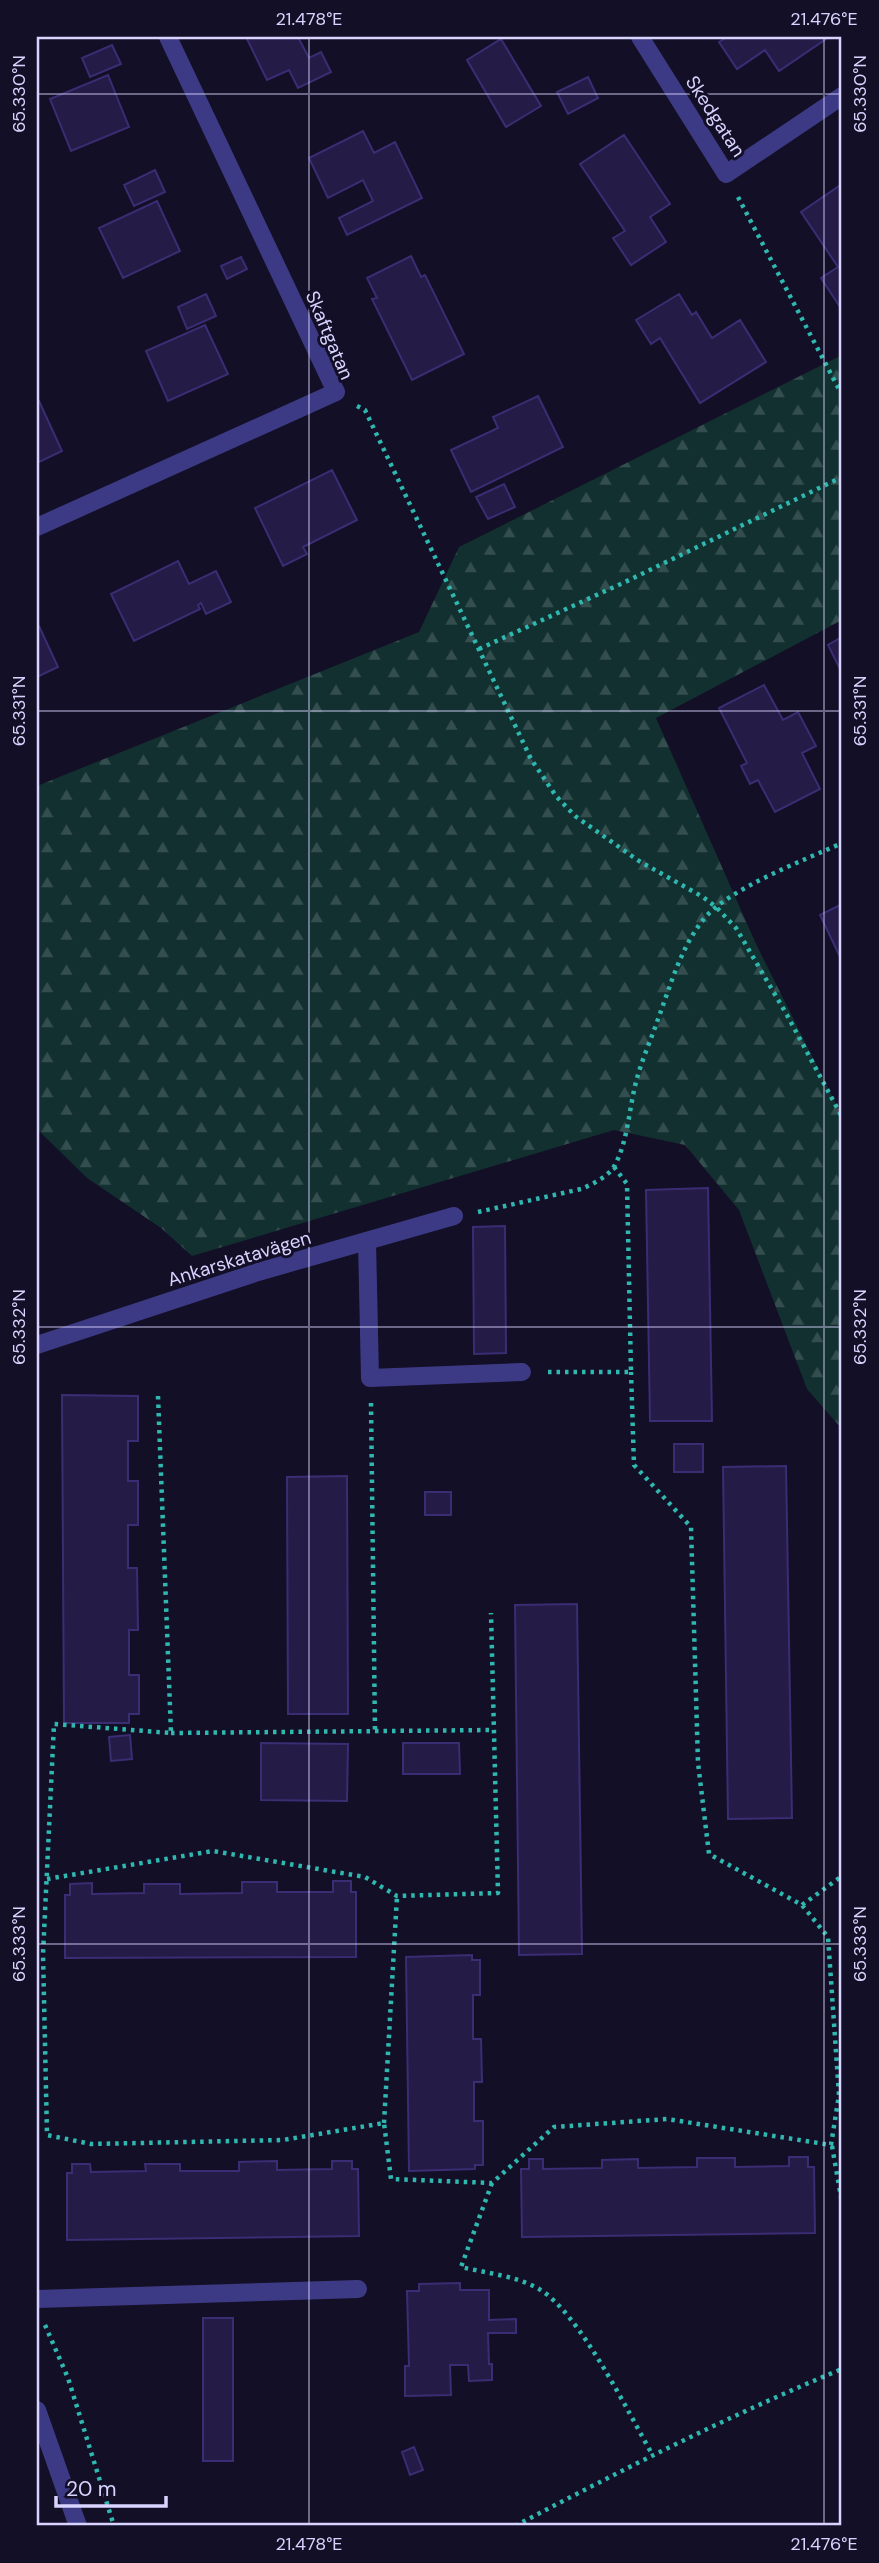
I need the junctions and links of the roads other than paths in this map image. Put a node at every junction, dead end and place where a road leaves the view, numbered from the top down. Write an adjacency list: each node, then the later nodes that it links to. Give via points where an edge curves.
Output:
1 (168, 37): 4 (street, Skaftgatan, via 335,392)
2 (640, 37): 3 (street, Skedgatan, via 726,174)
3 (842, 96)
4 (37, 527)
5 (454, 1216): 6 (street, Ankarskatavägen)
6 (367, 1241): 7 (street, Ankarskatavägen); 8 (street, via 370,1378)
7 (37, 1345)
8 (522, 1372)
9 (358, 2289): 10 (street)
10 (37, 2299)
11 (37, 2410): 12 (street)
12 (78, 2526)

